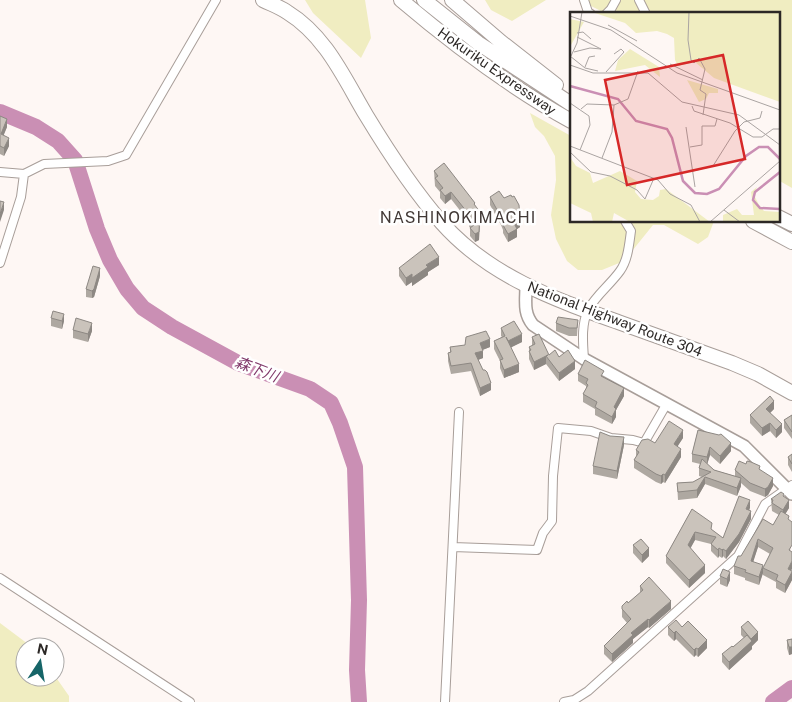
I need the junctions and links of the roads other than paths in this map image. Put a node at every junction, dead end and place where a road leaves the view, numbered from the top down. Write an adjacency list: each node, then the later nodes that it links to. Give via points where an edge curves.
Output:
1 (216, 0): 16 (street, via 126,155 108,161 44,164)
2 (263, 0): 23 (highway, National Highway Route 304, via 288,12 331,54 390,153 443,224 483,261)
3 (401, 0): 14 (highway, Hokuriku Expressway, via 470,56)
4 (424, 0): 13 (highway, Hokuriku Expressway, via 478,43)
5 (452, 0): 12 (highway)
6 (584, 0): 9 (street)
7 (616, 0): 10 (street)
8 (639, 0): 11 (street)
9 (588, 12)
10 (608, 12)
11 (645, 12)
12 (570, 94)
13 (570, 103)
14 (570, 121)
15 (0, 172): 16 (street)
16 (24, 174): 22 (street, via 21,197)
17 (780, 218): 20 (highway)
18 (626, 222): 24 (street, via 632,231 626,260)
19 (755, 222): 21 (highway)
20 (792, 224)
21 (792, 242)
22 (0, 263)
23 (526, 286): 24 (highway, National Highway Route 304); 25 (street, via 525,311 528,319)
24 (587, 311): 25 (street, via 583,328); 26 (highway, National Highway Route 304, via 732,363)
25 (584, 360): 27 (street)
26 (792, 393)
27 (666, 405): 29 (street, via 744,446); 30 (street, via 644,443 591,431 558,428 552,522 543,533 537,550)
28 (459, 412): 30 (street)
29 (790, 489): 35 (street, via 765,504 738,556 588,691)
30 (453, 547): 34 (street)
31 (0, 578): 32 (street)
32 (179, 699): 33 (street)
33 (190, 702)
34 (445, 702)
35 (564, 702)

